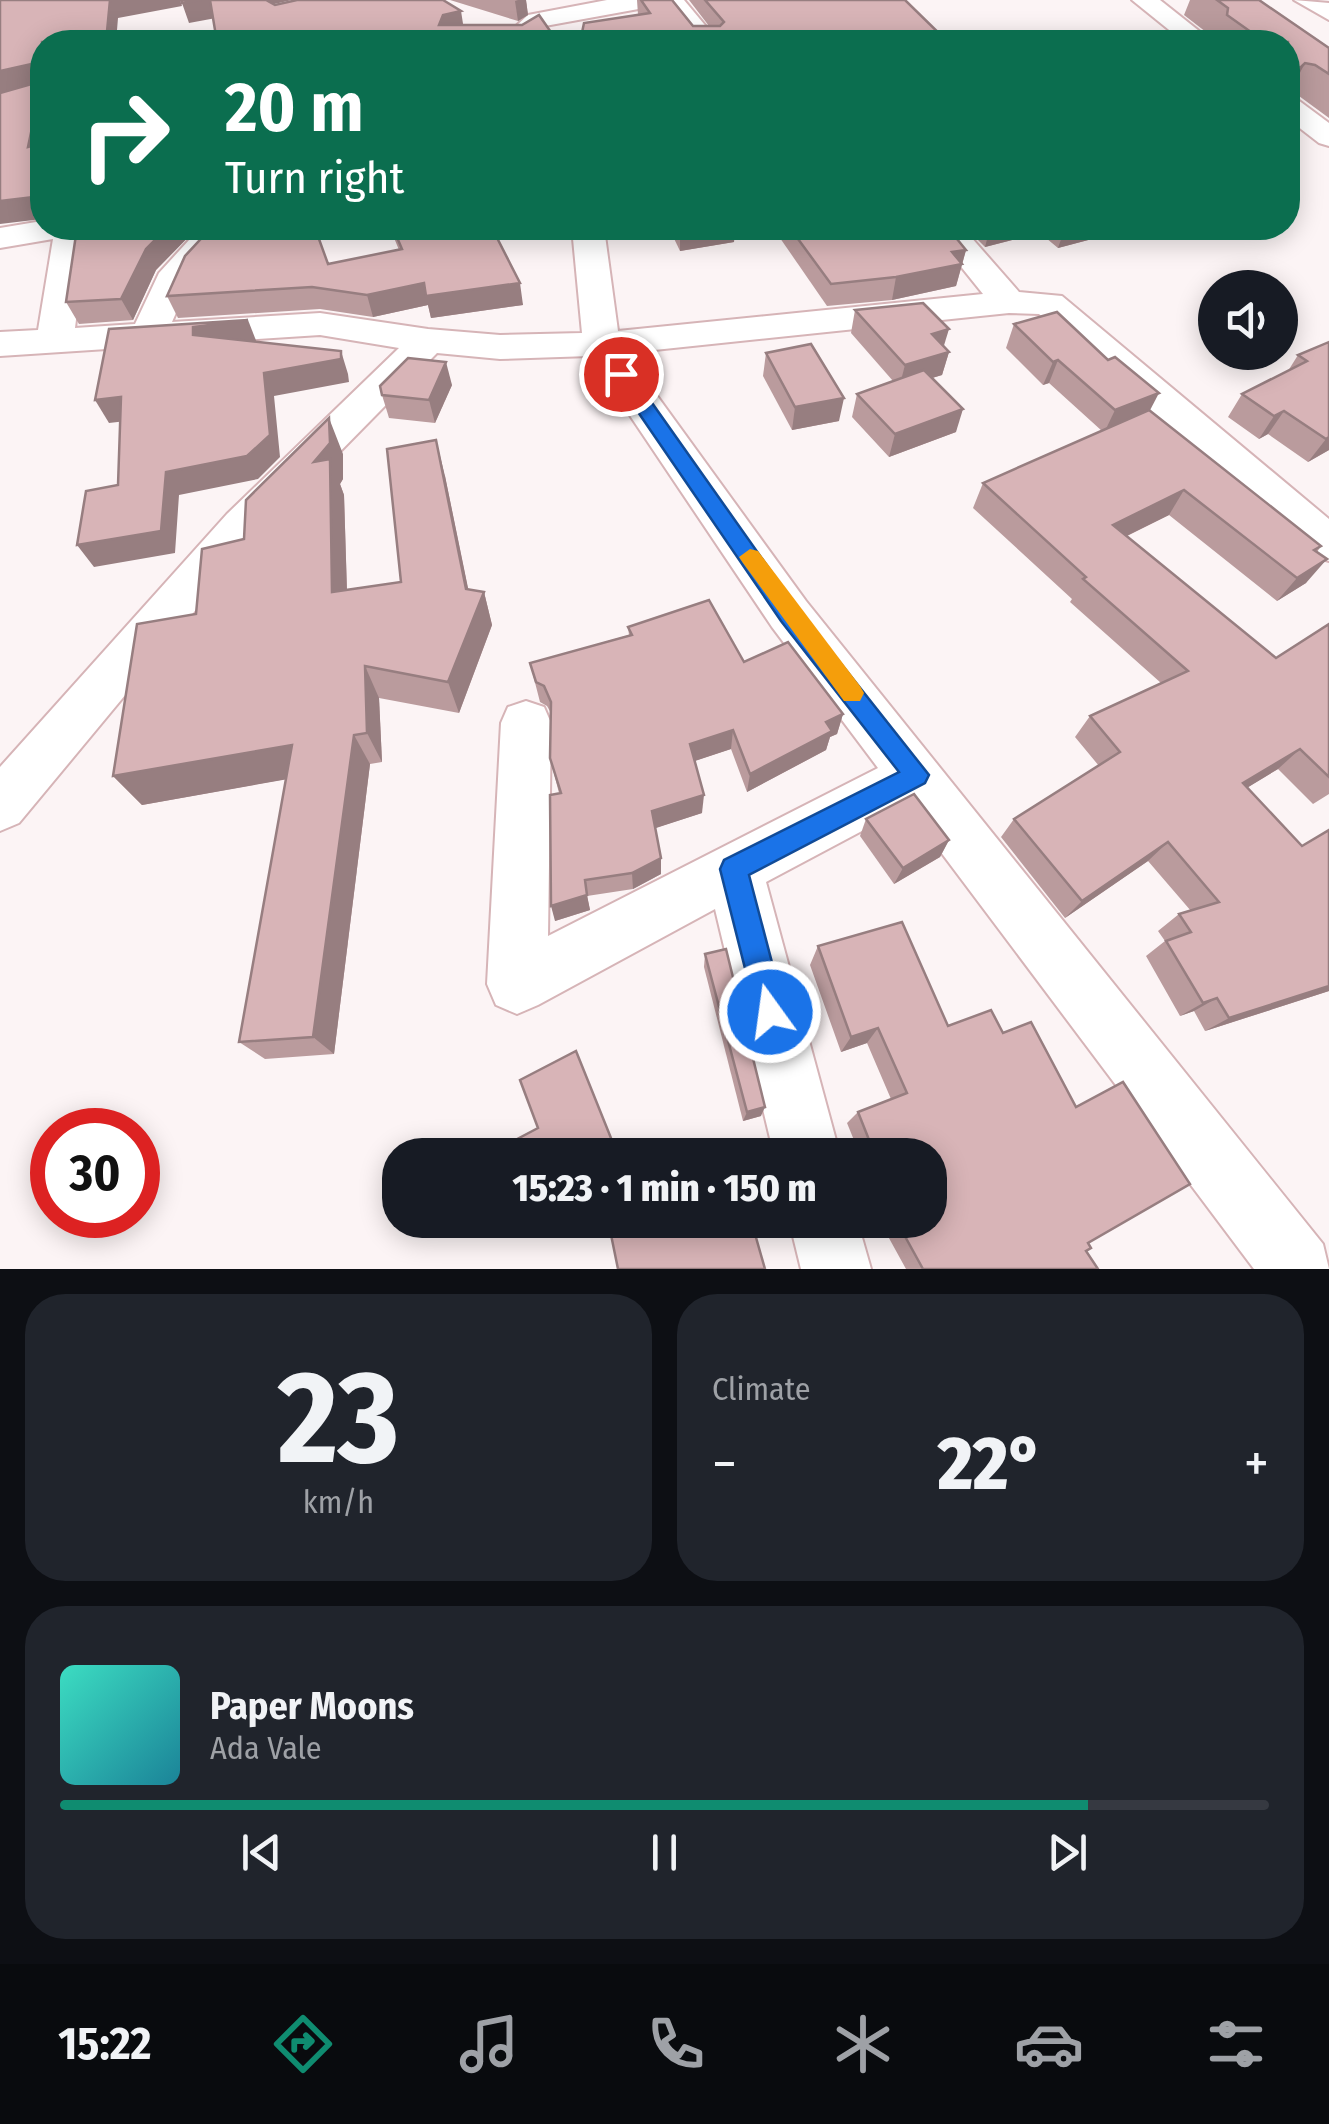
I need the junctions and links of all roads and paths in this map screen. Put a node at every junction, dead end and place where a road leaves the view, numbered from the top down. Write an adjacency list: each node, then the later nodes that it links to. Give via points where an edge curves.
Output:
1 (648, 0): 9 (street, via 536,20)
2 (660, 0): 7 (street); 10 (street, via 679,7)
3 (1144, 0): 11 (street)
4 (1306, 0): 5 (street)
5 (1329, 13)
6 (460, 15): 8 (street)
7 (629, 28)
8 (502, 30)
9 (533, 30)
10 (697, 30)
11 (1184, 30)
12 (1300, 115): 13 (street)
13 (1329, 137)
14 (30, 233): 15 (street)
15 (0, 238)
16 (69, 240): 22 (street)
17 (207, 240): 21 (street, via 176,273)
18 (589, 240): 24 (street)
19 (956, 240): 20 (street)
20 (1009, 302): 24 (street); 26 (street, via 1049,304)
21 (149, 334): 22 (street); 23 (street, via 320,324)
22 (55, 339): 25 (street)
23 (428, 342): 24 (street); 29 (street, via 242,526)
24 (601, 344): 28 (street, via 789,614)
25 (2, 352)
26 (1329, 544)
27 (526, 723): 30 (street, via 517,984)
28 (916, 775): 30 (street); 34 (street)
29 (0, 806)
30 (734, 869): 31 (street)
31 (803, 1138)
32 (828, 1238): 33 (street)
33 (836, 1269)
34 (1298, 1269)

